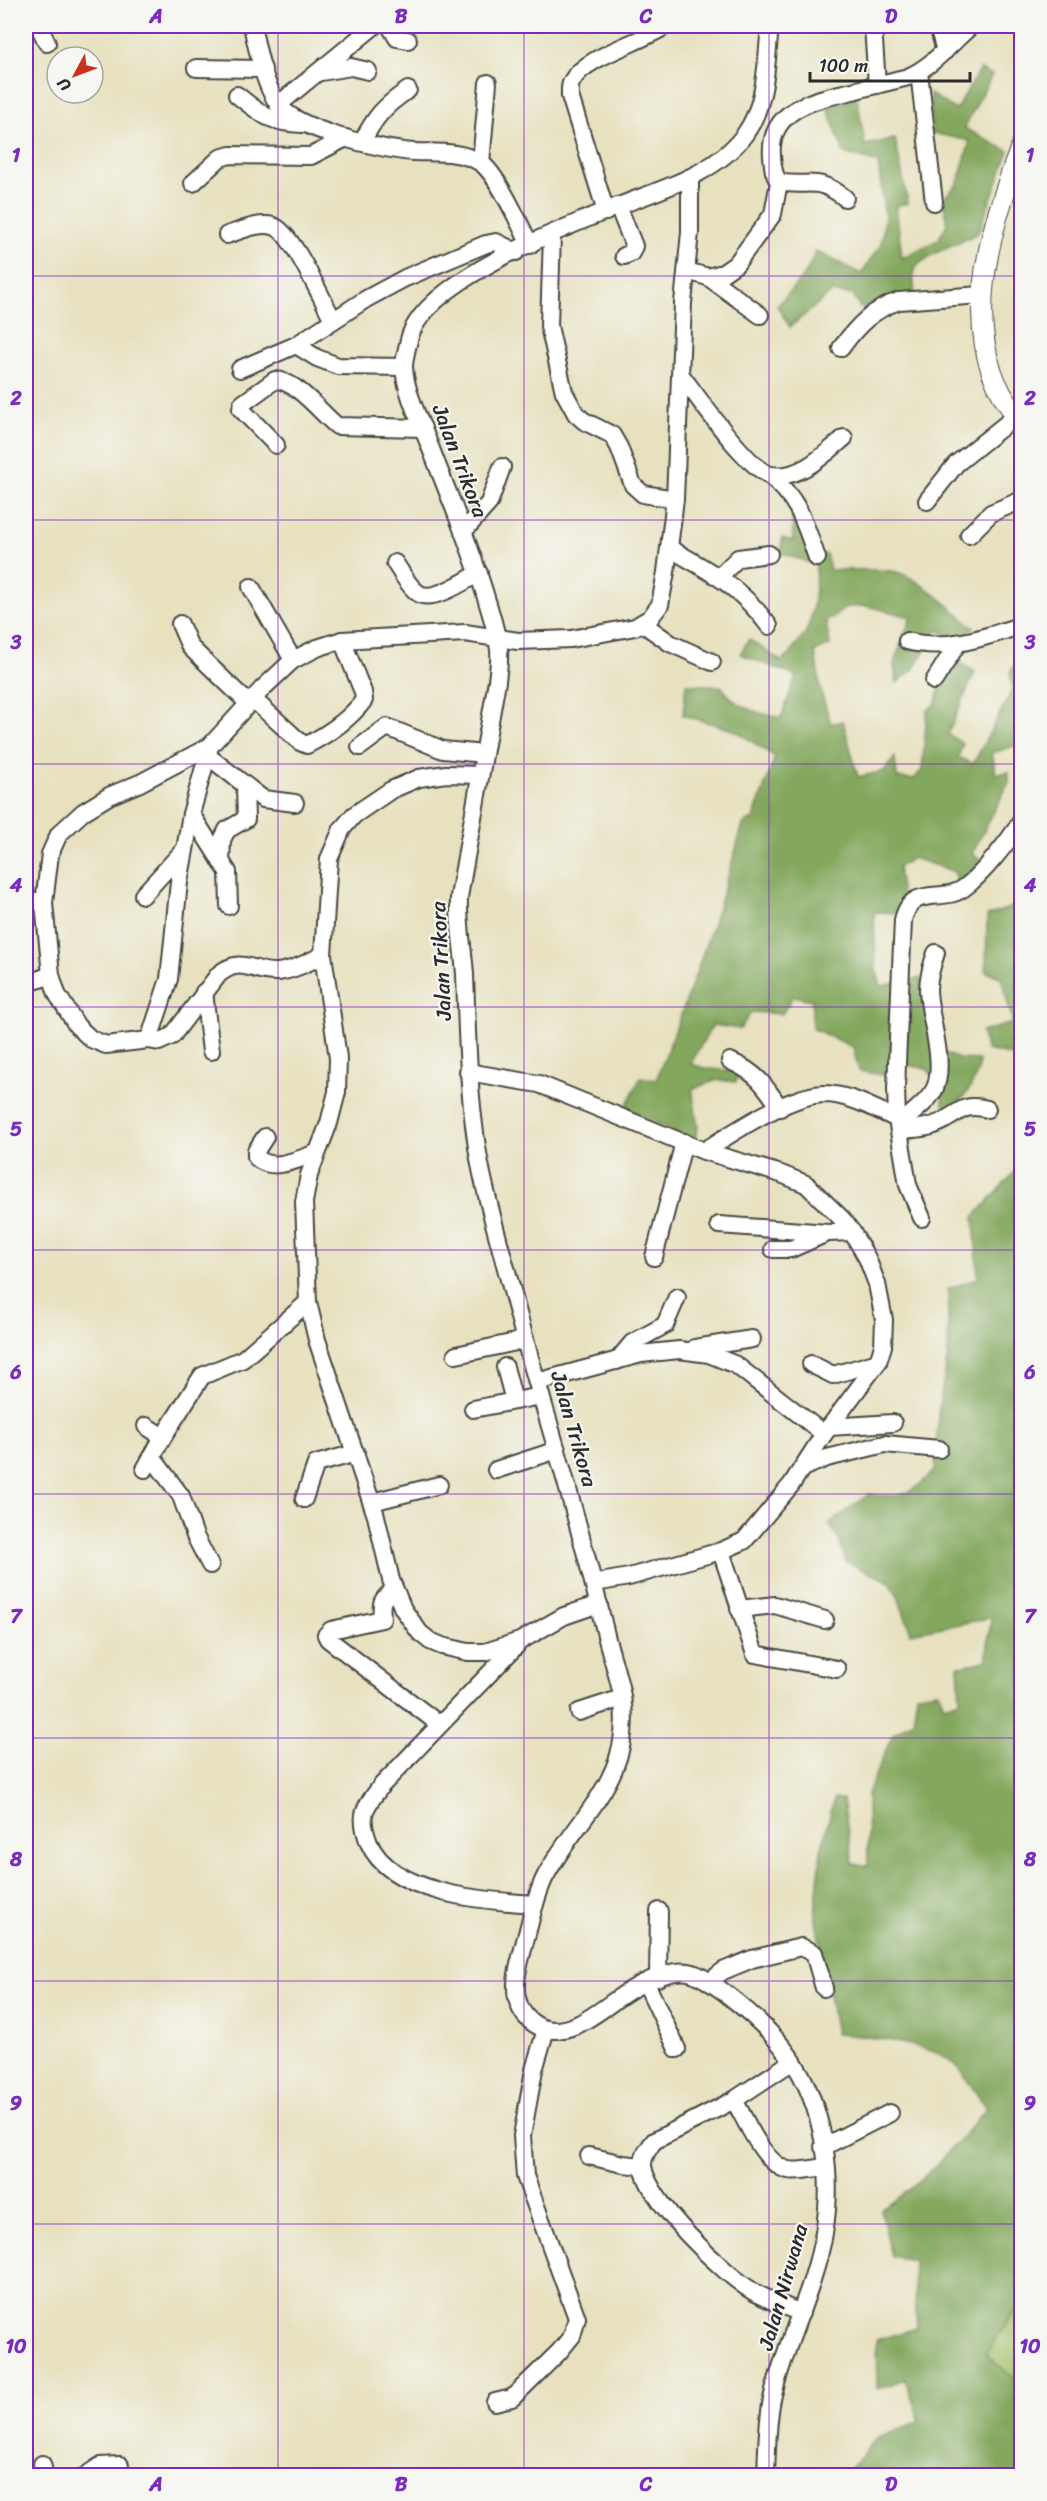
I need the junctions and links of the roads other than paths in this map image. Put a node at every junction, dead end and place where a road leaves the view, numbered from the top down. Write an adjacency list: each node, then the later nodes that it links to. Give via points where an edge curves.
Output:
1 (39, 26): 11 (street)
2 (252, 26): 14 (street)
3 (374, 26): 17 (street)
4 (390, 26): 10 (street, via 398,38)
5 (665, 26): 32 (street, via 606,55 572,81 570,96)
6 (770, 26): 27 (street, Jalan Trikora, via 764,81 755,116 724,156)
7 (873, 26): 19 (street)
8 (938, 26): 12 (street)
9 (971, 26): 12 (street)
10 (408, 40)
11 (47, 43)
12 (945, 51): 16 (street)
13 (196, 68): 14 (street)
14 (263, 69): 22 (street)
15 (368, 71): 17 (street, via 343,67)
16 (919, 72): 19 (street); 31 (street)
17 (315, 73): 22 (street)
18 (489, 83): 26 (street)
19 (878, 85): 28 (street, via 806,103 788,115 771,141 774,175)
20 (408, 90): 24 (street, via 390,102)
21 (237, 94): 23 (street, via 266,118)
22 (278, 105): 23 (street)
23 (302, 124): 24 (street)
24 (354, 140): 26 (street, via 394,150 464,156); 29 (street, via 311,156 230,155 220,158)
25 (1022, 144): 39 (main road, via 998,211)
26 (481, 163): 35 (street, via 506,199)
27 (690, 178): 32 (street, Jalan Trikora); 37 (street)
28 (779, 182): 30 (street, via 821,182); 38 (street, via 773,214 762,231 736,264)
29 (193, 183)
30 (845, 198)
31 (934, 202)
32 (612, 209): 34 (street, Jalan Trikora); 36 (street, via 634,246)
33 (227, 235): 41 (street, via 251,227 277,227 294,245)
34 (552, 235): 35 (street, Jalan Trikora); 53 (street, via 549,326 564,392 576,414 612,435 633,484 643,494)
35 (523, 248): 41 (street, via 496,242 486,244 405,278); 44 (street, Jalan Trikora, via 485,266 434,302 412,330)
36 (624, 256)
37 (687, 271): 38 (street); 46 (street)
38 (708, 277): 40 (street)
39 (981, 295): 43 (street, via 888,305 856,327); 47 (main road, via 987,354 1000,392)
40 (760, 315)
41 (333, 320): 42 (street)
42 (296, 345): 44 (street, via 338,366); 45 (street)
43 (841, 348)
44 (404, 368): 48 (street, Jalan Trikora)
45 (240, 369)
46 (681, 375): 52 (street, via 753,465); 53 (street)
47 (1019, 419): 55 (street, via 956,464)
48 (423, 428): 50 (street, via 337,426 299,390 275,380 242,404 241,409); 56 (street, Jalan Trikora)
49 (844, 438): 52 (street, via 813,464)
50 (276, 444)
51 (502, 467): 56 (street, via 489,503)
52 (769, 475): 60 (street, via 796,503)
53 (675, 499): 58 (street)
54 (1022, 500): 57 (street, via 991,513)
55 (927, 501)
56 (463, 532): 62 (street, Jalan Trikora)
57 (969, 535)
58 (669, 548): 63 (street); 65 (street, via 660,605)
59 (769, 554): 63 (street, via 738,558)
60 (817, 558)
61 (395, 563): 62 (street, via 416,592 426,597)
62 (479, 573): 69 (street, Jalan Trikora)
63 (720, 576): 68 (street, via 754,604)
64 (250, 587): 73 (street)
65 (642, 623): 69 (street, via 572,639 518,641); 74 (street, via 670,643)
66 (180, 624): 76 (street, via 190,647)
67 (1022, 625): 72 (street)
68 (769, 626)
69 (497, 636): 70 (street, via 465,633); 79 (street, Jalan Trikora, via 497,681)
70 (342, 640): 73 (street); 76 (street, via 363,700 319,738 307,745 300,742)
71 (907, 640): 72 (street, via 926,645)
72 (958, 643): 75 (street)
73 (293, 660): 76 (street)
74 (712, 662)
75 (934, 681)
76 (251, 702): 78 (street)
77 (360, 747): 79 (street, via 387,727 427,746)
78 (209, 751): 81 (street); 83 (street); 89 (street, via 110,796 83,812 59,834 50,854)
79 (484, 754): 80 (street, Jalan Trikora)
80 (480, 775): 92 (street, via 419,778 391,790 354,815 342,829 329,859); 99 (street, Jalan Trikora, via 458,921 465,970)
81 (245, 787): 82 (street, via 263,800); 86 (street, via 246,819 227,830 222,840)
82 (295, 803)
83 (191, 814): 85 (street); 86 (street)
84 (1022, 820): 102 (street, via 1004,847 965,888 923,896 906,910 896,1088)
85 (185, 850): 87 (street); 96 (street, via 169,979)
86 (221, 862): 90 (street, via 229,879)
87 (142, 894)
88 (26, 899): 89 (street)
89 (44, 903): 93 (street)
90 (229, 906)
91 (936, 953): 102 (street, via 928,990 937,1077 931,1095)
92 (323, 956): 95 (street, via 276,972 248,965 229,966); 106 (street, via 338,1058 338,1092)
93 (51, 975): 94 (street); 96 (street, via 57,994 77,1026 92,1039 106,1045)
94 (26, 984)
95 (204, 992): 96 (street, via 172,1036 159,1042); 97 (street)
96 (149, 1040)
97 (211, 1051)
98 (730, 1061): 100 (street, via 758,1078)
99 (468, 1072): 104 (street, via 539,1084); 116 (street, Jalan Trikora, via 477,1153)
100 (780, 1108): 102 (street, via 822,1094 836,1095 856,1101); 105 (street)
101 (987, 1109): 102 (street, via 964,1107 938,1124 922,1128)
102 (899, 1125): 107 (street, via 908,1185)
103 (265, 1137): 106 (street, via 256,1157 267,1164 282,1164)
104 (684, 1142): 105 (street); 112 (street)
105 (704, 1150): 109 (street, via 806,1184)
106 (317, 1153): 114 (street, via 304,1202)
107 (922, 1218)
108 (719, 1225): 110 (street)
109 (852, 1232): 110 (street); 120 (street, via 877,1284 884,1320)
110 (828, 1233): 111 (street, via 792,1249)
111 (773, 1249)
112 (654, 1257)
113 (677, 1297): 119 (street, via 665,1325 632,1343)
114 (308, 1302): 129 (street, via 243,1359 202,1376); 132 (street)
115 (752, 1339): 117 (street)
116 (525, 1340): 118 (street); 123 (street, Jalan Trikora)
117 (679, 1350): 119 (street); 128 (street, via 709,1354 736,1365)
118 (456, 1355)
119 (617, 1361): 123 (street)
120 (878, 1362): 121 (street, via 833,1375); 128 (street)
121 (811, 1364)
122 (505, 1367): 124 (street)
123 (539, 1389): 124 (street); 131 (street, Jalan Trikora)
124 (514, 1401): 125 (street)
125 (473, 1409)
126 (893, 1423): 128 (street)
127 (146, 1426): 129 (street)
128 (827, 1430): 133 (street)
129 (163, 1437): 139 (street, via 149,1463 181,1496)
130 (939, 1449): 133 (street, via 885,1444)
131 (557, 1450): 134 (street); 140 (street, Jalan Trikora)
132 (356, 1453): 136 (street, via 316,1464); 137 (street)
133 (802, 1468): 138 (street, via 744,1541)
134 (496, 1470)
135 (439, 1485): 137 (street)
136 (304, 1499)
137 (372, 1502): 141 (street)
138 (721, 1551): 140 (street); 143 (street)
139 (210, 1565)
140 (595, 1584): 142 (street, Jalan Trikora)
141 (394, 1589): 146 (street, via 410,1620 430,1641); 151 (street, via 380,1605 382,1618 331,1630 326,1635)
142 (599, 1604): 145 (street, via 564,1616); 149 (street, Jalan Trikora)
143 (739, 1609): 144 (street, via 775,1605); 147 (street, via 754,1654)
144 (825, 1620)
145 (520, 1641): 146 (street); 148 (street)
146 (477, 1652): 148 (street)
147 (837, 1669)
148 (486, 1676): 151 (street)
149 (622, 1698): 150 (street); 152 (street, Jalan Trikora, via 621,1745 611,1778 547,1874)
150 (579, 1712)
151 (439, 1724): 152 (street, via 382,1785 367,1808 363,1826 371,1847 392,1869 414,1882 480,1899)
152 (535, 1904): 157 (street, Jalan Trikora, via 516,1976 516,1991 524,2015)
153 (659, 1911): 154 (street)
154 (652, 1981): 155 (street, Jalan Nirwana, via 687,1971); 157 (street, Jalan Nirwana, via 629,1990 569,2028); 158 (street)
155 (709, 1982): 156 (street, via 734,1965 801,1947 814,1953); 159 (street, Jalan Nirwana, via 772,2034)
156 (824, 1988)
157 (541, 2027): 167 (street, via 522,2136 525,2176 577,2318 572,2336 559,2352 512,2398)
158 (677, 2049)
159 (793, 2061): 160 (street); 162 (street, Jalan Nirwana, via 814,2105)
160 (734, 2100): 164 (street, via 654,2141 646,2151); 165 (street, via 766,2155 776,2164 791,2170)
161 (890, 2113): 162 (street)
162 (823, 2147): 165 (street, Jalan Nirwana)
163 (589, 2156): 164 (street)
164 (643, 2166): 166 (street, via 645,2178 661,2201 713,2260 755,2293)
165 (826, 2167): 166 (street, Jalan Nirwana, via 824,2236)
166 (801, 2313): 170 (street, Jalan Nirwana, via 773,2396)
167 (495, 2402)
168 (120, 2465): 169 (street, via 100,2466)
169 (85, 2475)
170 (766, 2475)

